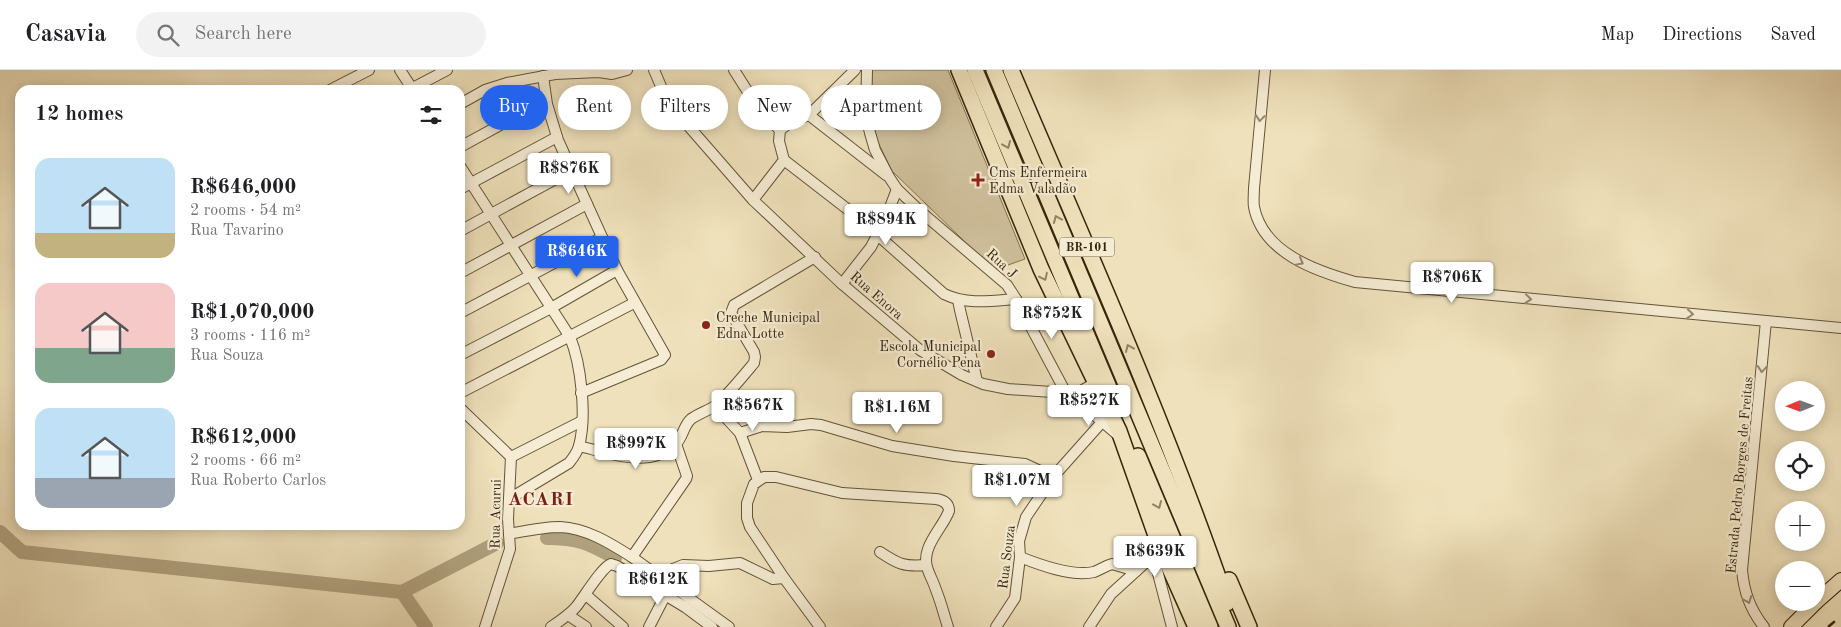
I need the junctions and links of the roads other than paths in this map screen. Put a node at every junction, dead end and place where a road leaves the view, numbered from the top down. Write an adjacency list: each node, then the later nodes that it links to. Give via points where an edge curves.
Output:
1 (369, 70): 18 (street)
2 (400, 70): 19 (street)
3 (447, 70): 20 (street)
4 (627, 70): 15 (street, via 612,74)
5 (654, 70): 38 (street, Rua Enora, via 678,114)
6 (734, 70): 22 (street)
7 (855, 70): 25 (street)
8 (867, 70): 34 (street, Rua J, via 866,108 870,133)
9 (959, 70): 61 (highway, one-way to 61, via 1040,269)
10 (975, 70): 111 (highway, BR-101, one-way to 111)
11 (994, 70): 91 (highway, BR-101, one-way to 11)
12 (1000, 70): 40 (highway, via 1048,178)
13 (1010, 70): 40 (highway, BR-101)
14 (1265, 70): 56 (street, one-way to 56, via 1254,208 1261,226 1273,242 1290,257 1309,267 1355,282)
15 (598, 71): 16 (street)
16 (554, 72): 17 (street)
17 (543, 76): 21 (street); 23 (street, via 495,86)
18 (340, 85)
19 (409, 85)
20 (419, 85)
21 (544, 85)
22 (744, 85)
23 (465, 101)
24 (548, 107): 29 (street)
25 (811, 113)
26 (811, 117): 34 (street, Rua J)
27 (491, 130): 30 (street)
28 (780, 130): 31 (street)
29 (557, 137): 32 (street); 35 (street)
30 (465, 144)
31 (784, 160): 38 (street); 43 (street)
32 (572, 170): 39 (street); 41 (street)
33 (465, 174): 35 (street)
34 (889, 177): 37 (street, Rua J)
35 (471, 184): 36 (street); 41 (street)
36 (465, 187)
37 (897, 189): 43 (street); 51 (street, Rua J, via 1001,278)
38 (753, 200): 46 (street, Rua Enora)
39 (587, 204): 44 (street); 45 (street)
40 (1069, 207): 71 (highway, BR-101, one-way to 40)
41 (490, 215): 42 (street); 45 (street)
42 (465, 228)
43 (878, 236): 50 (street); 52 (street, via 938,290)
44 (601, 238): 48 (street); 49 (street)
45 (511, 247): 47 (street); 49 (street)
46 (815, 257): 50 (street, Rua Enora); 65 (street, via 731,308 733,318 755,358)
47 (465, 270)
48 (617, 270): 53 (street); 54 (street)
49 (530, 275): 54 (street); 55 (street)
50 (842, 284): 60 (street, Rua Enora, via 920,350)
51 (1016, 299): 52 (street, via 988,302); 64 (street, Rua J)
52 (958, 300): 60 (street)
53 (634, 302): 58 (street); 63 (street, via 665,352 665,358)
54 (551, 308): 58 (street); 59 (street)
55 (465, 310)
56 (1766, 320): 57 (street); 115 (street, Estrada Pedro Borges de Freitas, one-way to 115, via 1742,570 1749,603)
57 (1841, 328)
58 (570, 336): 62 (street); 63 (street, via 578,358)
59 (465, 352)
60 (977, 381): 64 (street, Rua Enora, via 999,387)
61 (1095, 383): 64 (street); 70 (highway)
62 (465, 390)
63 (581, 393): 67 (street)
64 (1069, 395): 68 (street)
65 (715, 406): 69 (street); 72 (street, via 690,420)
66 (465, 413): 74 (street)
67 (582, 421): 73 (street); 74 (street)
68 (1102, 422): 70 (street); 75 (street, Rua Souza)
69 (740, 433): 75 (street, via 762,426 821,425 892,446 1025,464); 76 (street)
70 (1121, 438): 80 (highway)
71 (1167, 443): 77 (highway); 91 (highway, via 1210,572)
72 (676, 444): 73 (street, via 663,454 649,458); 82 (street, via 686,479)
73 (579, 446): 78 (street, via 569,462)
74 (510, 457): 78 (street, Rua Acurui)
75 (1054, 477): 83 (street, Rua Souza, via 1026,517)
76 (758, 480): 85 (street, via 776,477 842,493 944,501 949,511 932,540); 88 (street, via 748,498 747,518)
77 (1186, 491): 113 (highway); 114 (highway, via 1199,508)
78 (509, 499): 79 (street, Rua Acurui)
79 (509, 534): 82 (street, via 557,527 580,530); 99 (street, Rua Acurui, via 510,550)
80 (1159, 544): 84 (street); 86 (highway)
81 (880, 552): 85 (street, via 909,566)
82 (632, 557): 89 (street)
83 (1020, 557): 87 (street, via 1048,568 1072,572 1096,572 1112,564); 108 (street, Rua Souza, via 1015,598)
84 (1145, 563): 86 (street); 87 (street)
85 (926, 565): 107 (street)
86 (1163, 566): 98 (highway); 110 (street)
87 (1136, 571): 109 (street, via 1111,594)
88 (784, 578): 89 (street, via 773,579 734,562 684,565 674,569); 106 (street)
89 (663, 580): 92 (street); 105 (street)
90 (1841, 580): 93 (main road)
91 (1212, 592): 112 (highway, BR-101)
92 (661, 593): 94 (street, via 611,564 605,567); 103 (street); 104 (street)
93 (1825, 594)
94 (586, 595): 96 (street); 97 (street)
95 (1807, 611): 116 (main road)
96 (568, 615): 100 (street); 101 (street)
97 (612, 623): 102 (street)
98 (1195, 625)
99 (485, 627)
100 (551, 627)
101 (586, 627)
102 (623, 627)
103 (648, 627)
104 (712, 627)
105 (729, 627)
106 (820, 627)
107 (948, 627)
108 (996, 627)
109 (1089, 627)
110 (1172, 627)
111 (1210, 627)
112 (1228, 627)
113 (1237, 627)
114 (1249, 627)
115 (1764, 627)
116 (1791, 627)

